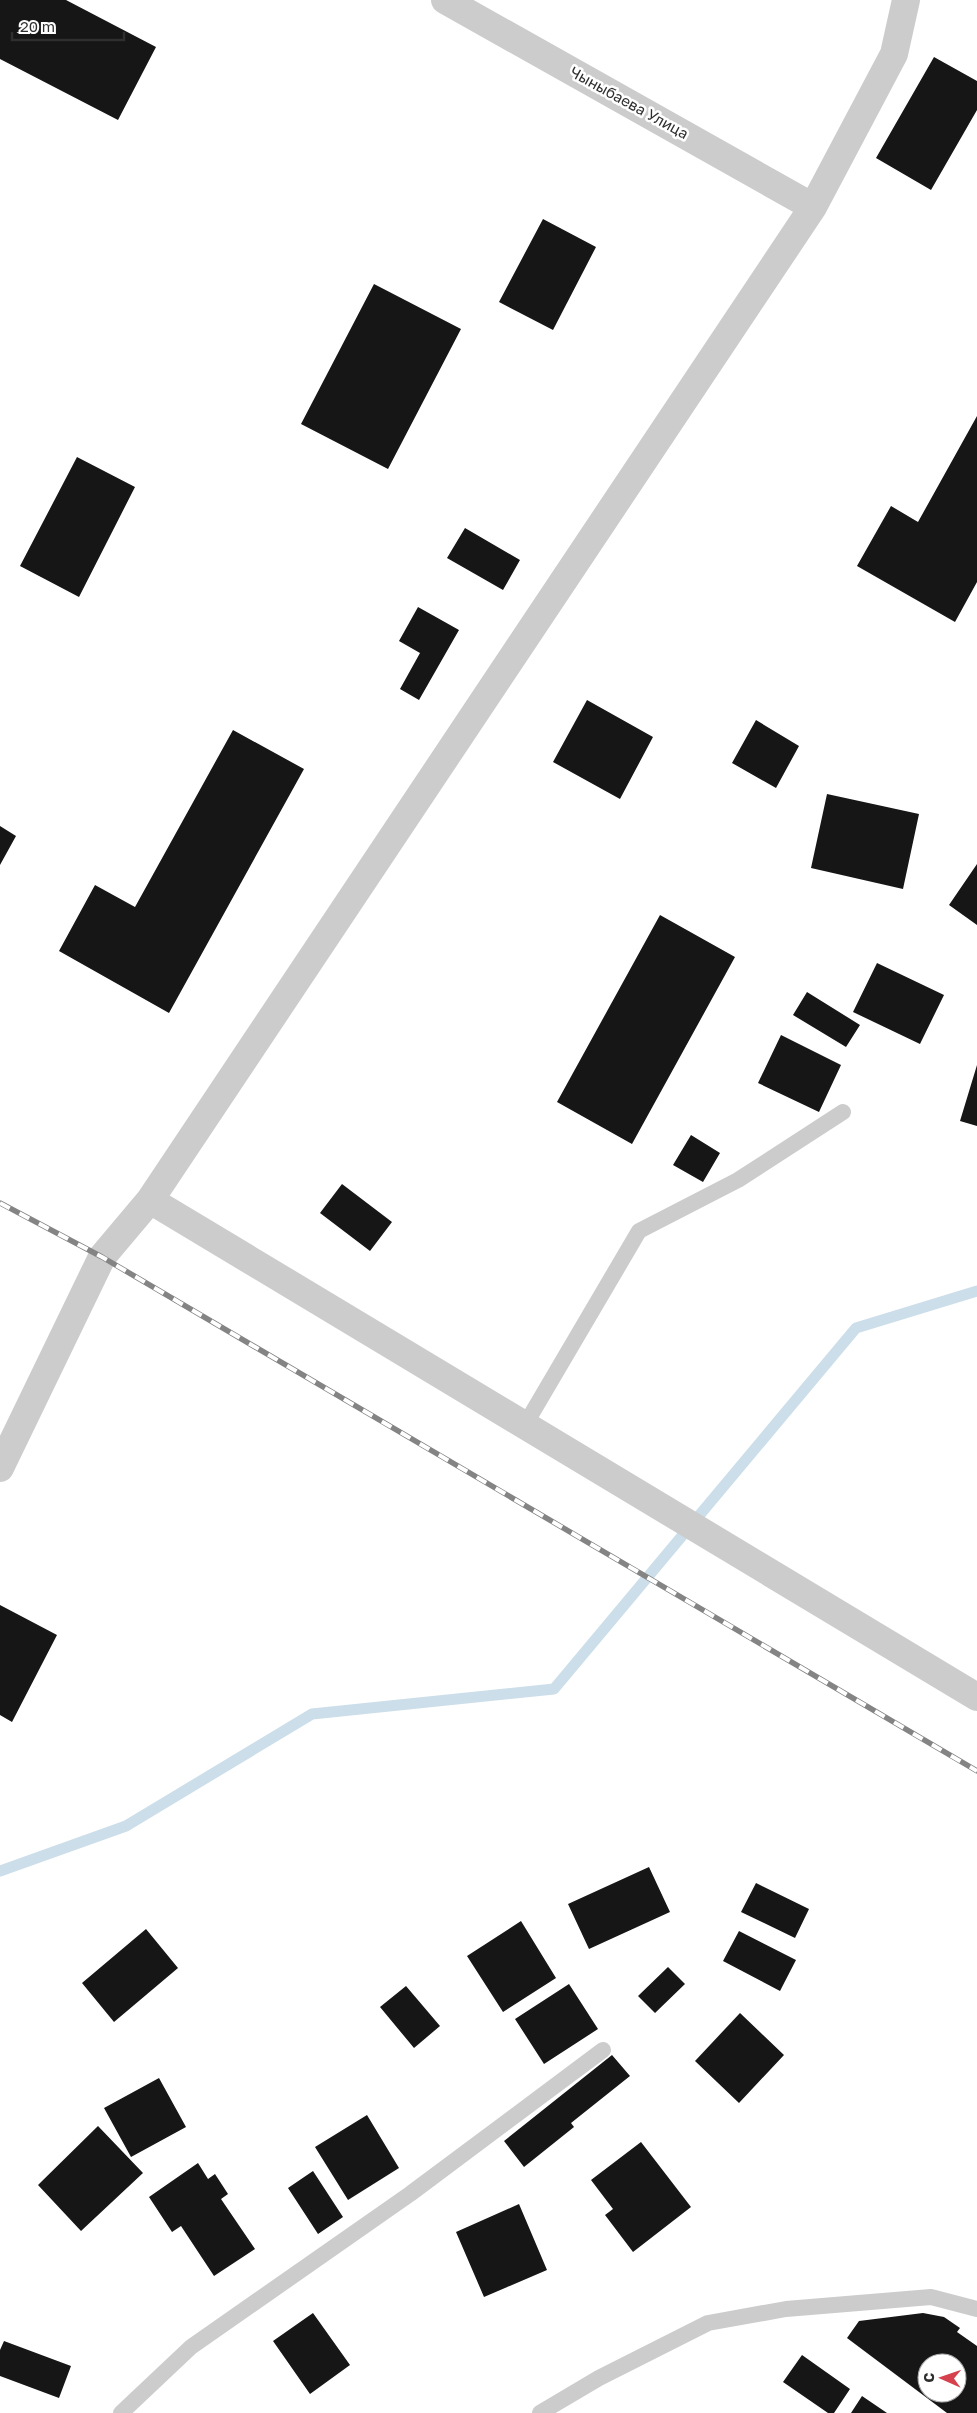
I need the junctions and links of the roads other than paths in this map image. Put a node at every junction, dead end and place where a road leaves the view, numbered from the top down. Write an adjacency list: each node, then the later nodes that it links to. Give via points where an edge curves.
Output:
1 (446, 0): 3 (street, Чыныбаева Улица)
2 (906, 0): 3 (street, via 894,54)
3 (813, 207): 5 (street)
4 (843, 1112): 6 (lane, via 738,1180 639,1231)
5 (150, 1200): 6 (street); 7 (street, via 102,1258)
6 (525, 1425): 8 (street)
7 (0, 1466)
8 (977, 1697)
9 (603, 2050): 11 (lane, via 410,2194 191,2347)
10 (977, 2309): 12 (lane, via 931,2297 786,2309 708,2323 599,2378)
11 (121, 2413)
12 (540, 2413)

